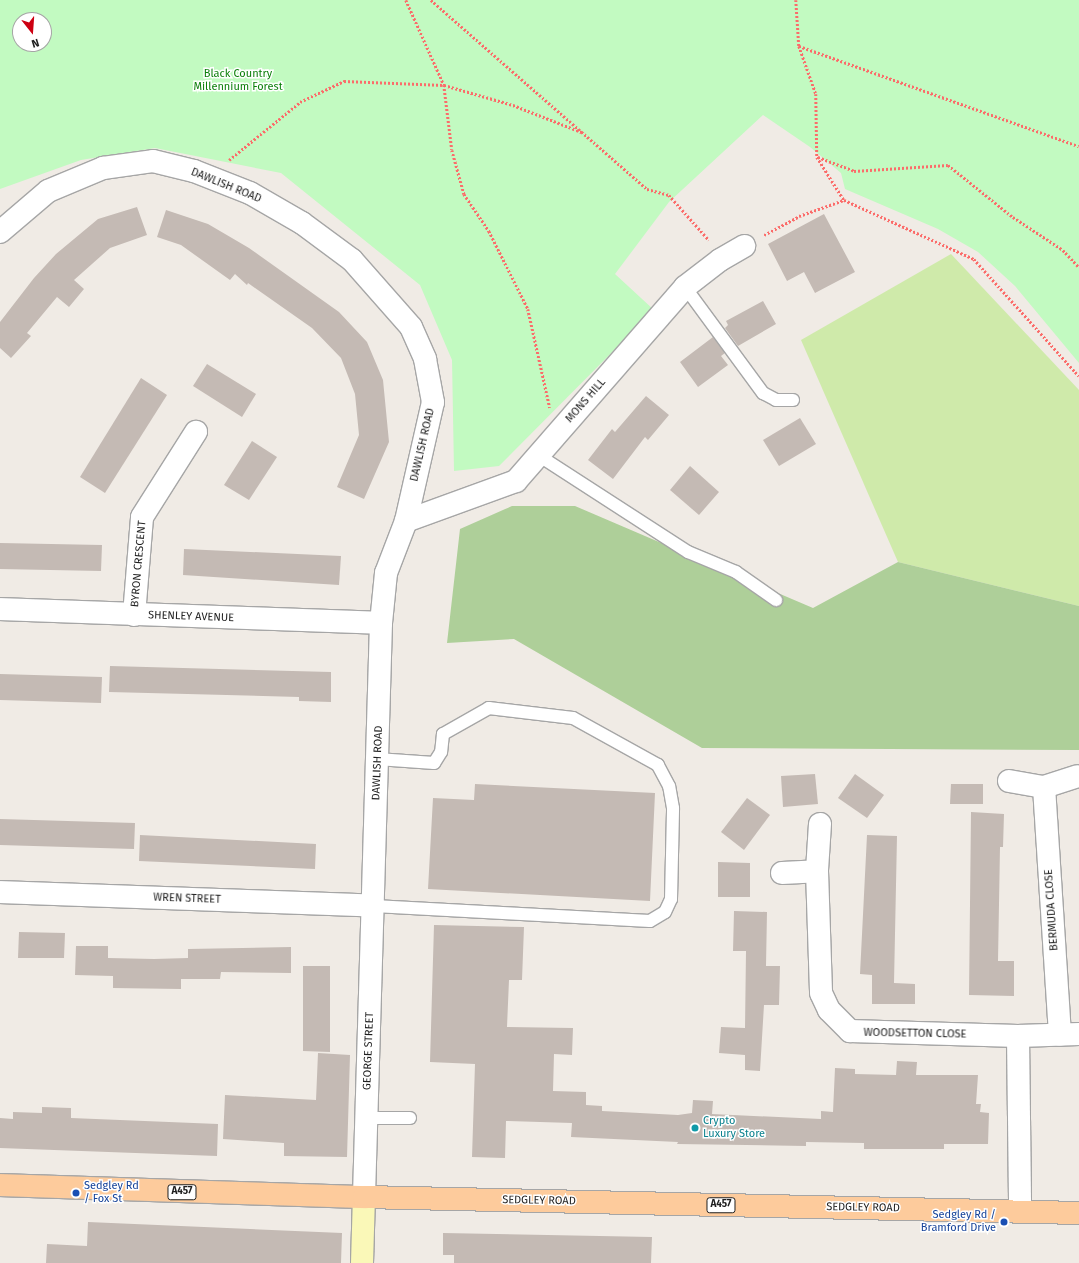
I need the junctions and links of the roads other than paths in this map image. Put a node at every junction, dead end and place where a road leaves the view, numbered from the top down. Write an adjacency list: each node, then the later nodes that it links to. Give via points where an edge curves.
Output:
1 (0, 232): 7 (street, DAWLISH ROAD, via 48,191 103,168 153,161 250,193 302,223 346,255 411,327 425,359 433,402)
2 (744, 246): 3 (street, MONS HILL, via 720,260)
3 (685, 287): 4 (lane, via 763,393 776,400); 6 (street, MONS HILL)
4 (793, 400)
5 (196, 432): 10 (street, BYRON CRESCENT, via 142,517)
6 (538, 455): 7 (street, MONS HILL, via 516,481); 8 (lane, via 688,552 736,572)
7 (406, 521): 11 (street, DAWLISH ROAD, via 386,573)
8 (776, 600)
9 (0, 609): 10 (street, SHENLEY AVENUE)
10 (134, 615): 11 (street, SHENLEY AVENUE)
11 (381, 623): 12 (street, DAWLISH ROAD)
12 (377, 759): 20 (street, DAWLISH ROAD); 20 (lane, via 434,763 441,752 443,734 489,708 573,718 658,765 669,786 673,808 671,899 665,912 650,921)
13 (1077, 776): 15 (street)
14 (1009, 781): 15 (street)
15 (1044, 787): 21 (street, BERMUDA CLOSE)
16 (820, 824): 17 (street, WOODSETTON CLOSE)
17 (817, 871): 18 (street); 22 (street, WOODSETTON CLOSE, via 821,993 829,1010 850,1031)
18 (782, 873)
19 (0, 892): 20 (street, WREN STREET)
20 (374, 906): 23 (street, GEORGE STREET)
21 (1069, 1034): 22 (street, WOODSETTON CLOSE)
22 (1018, 1036): 27 (street)
23 (366, 1118): 24 (lane); 26 (street, GEORGE STREET)
24 (410, 1118)
25 (0, 1185): 26 (main road, SEDGLEY ROAD / A457)
26 (364, 1197): 27 (main road, SEDGLEY ROAD / A457); 29 (main road)
27 (1020, 1211): 28 (main road, SEDGLEY ROAD / A457)
28 (1079, 1213)
29 (362, 1263)

